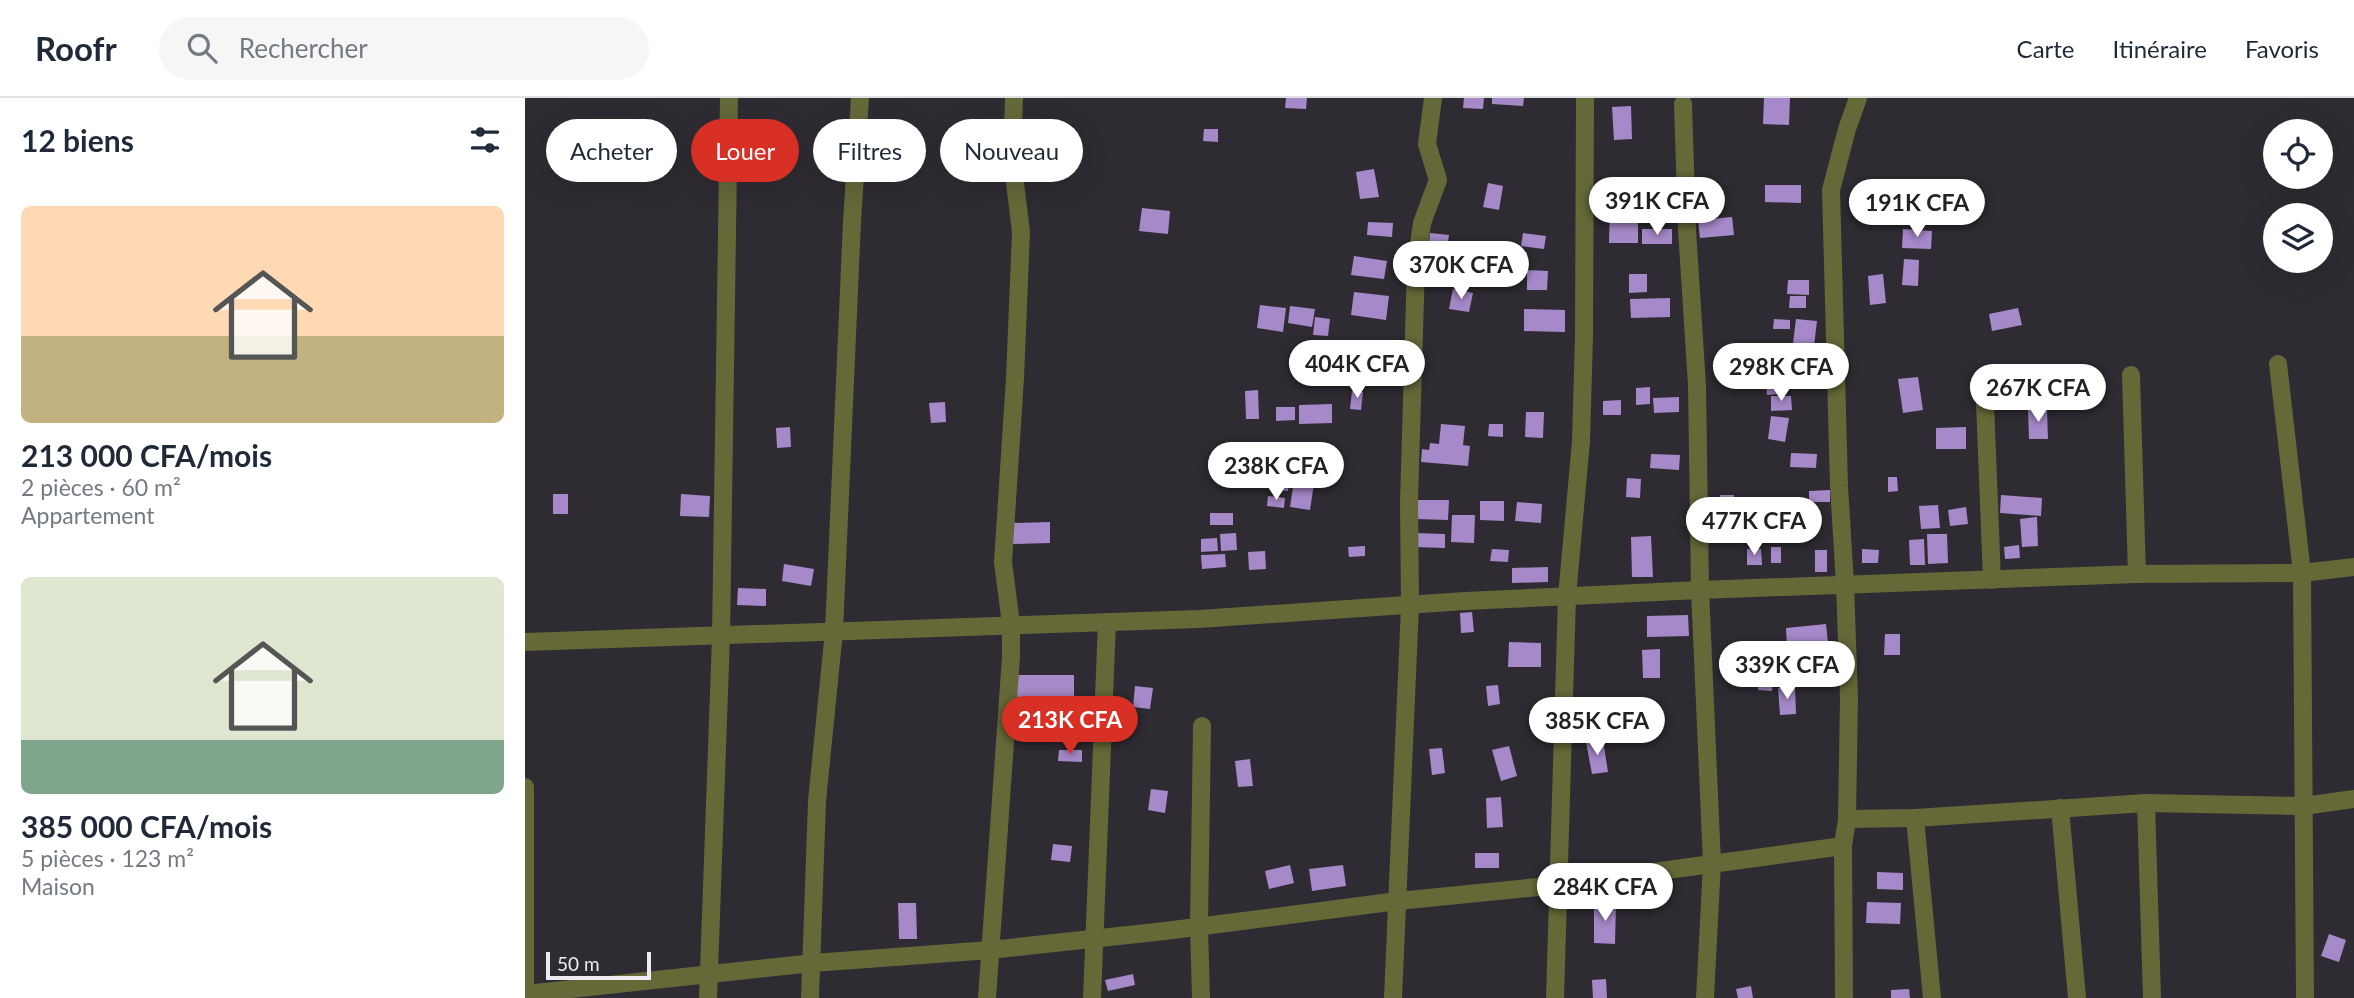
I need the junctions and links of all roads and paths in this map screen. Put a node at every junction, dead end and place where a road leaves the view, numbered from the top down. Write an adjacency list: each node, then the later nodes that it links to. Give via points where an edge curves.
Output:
1 (729, 98): 22 (street)
2 (860, 98): 21 (street)
3 (1014, 98): 20 (street, via 1012,159 1021,232 1003,562)
4 (1433, 98): 18 (street, via 1427,144 1438,180 1422,223 1416,265)
5 (1585, 98): 17 (street, via 1581,441)
6 (1858, 98): 15 (street, via 1831,190)
7 (1683, 104): 16 (street, via 1697,385)
8 (2278, 364): 12 (street)
9 (2131, 375): 13 (street)
10 (1984, 377): 14 (street)
11 (2354, 567): 12 (street)
12 (2302, 573): 13 (street); 28 (street)
13 (2137, 574): 14 (street)
14 (1992, 580): 15 (street)
15 (1845, 584): 16 (street); 31 (street)
16 (1700, 590): 17 (street); 33 (street)
17 (1567, 597): 18 (street); 34 (street)
18 (1410, 606): 19 (street); 35 (street)
19 (1107, 622): 20 (street); 37 (street)
20 (1011, 624): 21 (street); 38 (street)
21 (834, 631): 22 (street); 39 (street, via 817,801)
22 (721, 636): 23 (street); 40 (street)
23 (525, 642)
24 (1202, 726): 36 (street)
25 (525, 787): 41 (street)
26 (2354, 799): 28 (street)
27 (2146, 803): 28 (street); 29 (street); 53 (street)
28 (2304, 806): 54 (street)
29 (2060, 807): 30 (street); 52 (street)
30 (1915, 818): 31 (street); 51 (street)
31 (1847, 819): 32 (street)
32 (1843, 846): 33 (street); 50 (street)
33 (1712, 863): 34 (street); 49 (street)
34 (1558, 885): 35 (street); 48 (street)
35 (1398, 901): 36 (street); 47 (street)
36 (1199, 926): 37 (street); 46 (street)
37 (1096, 938): 38 (street); 45 (street)
38 (990, 950): 39 (street); 44 (street)
39 (813, 963): 40 (street); 43 (street)
40 (708, 975): 41 (street); 42 (street)
41 (525, 995)
42 (708, 998)
43 (810, 998)
44 (987, 998)
45 (1092, 998)
46 (1201, 998)
47 (1393, 998)
48 (1555, 998)
49 (1705, 998)
50 (1844, 998)
51 (1932, 998)
52 (2077, 998)
53 (2152, 998)
54 (2305, 998)

